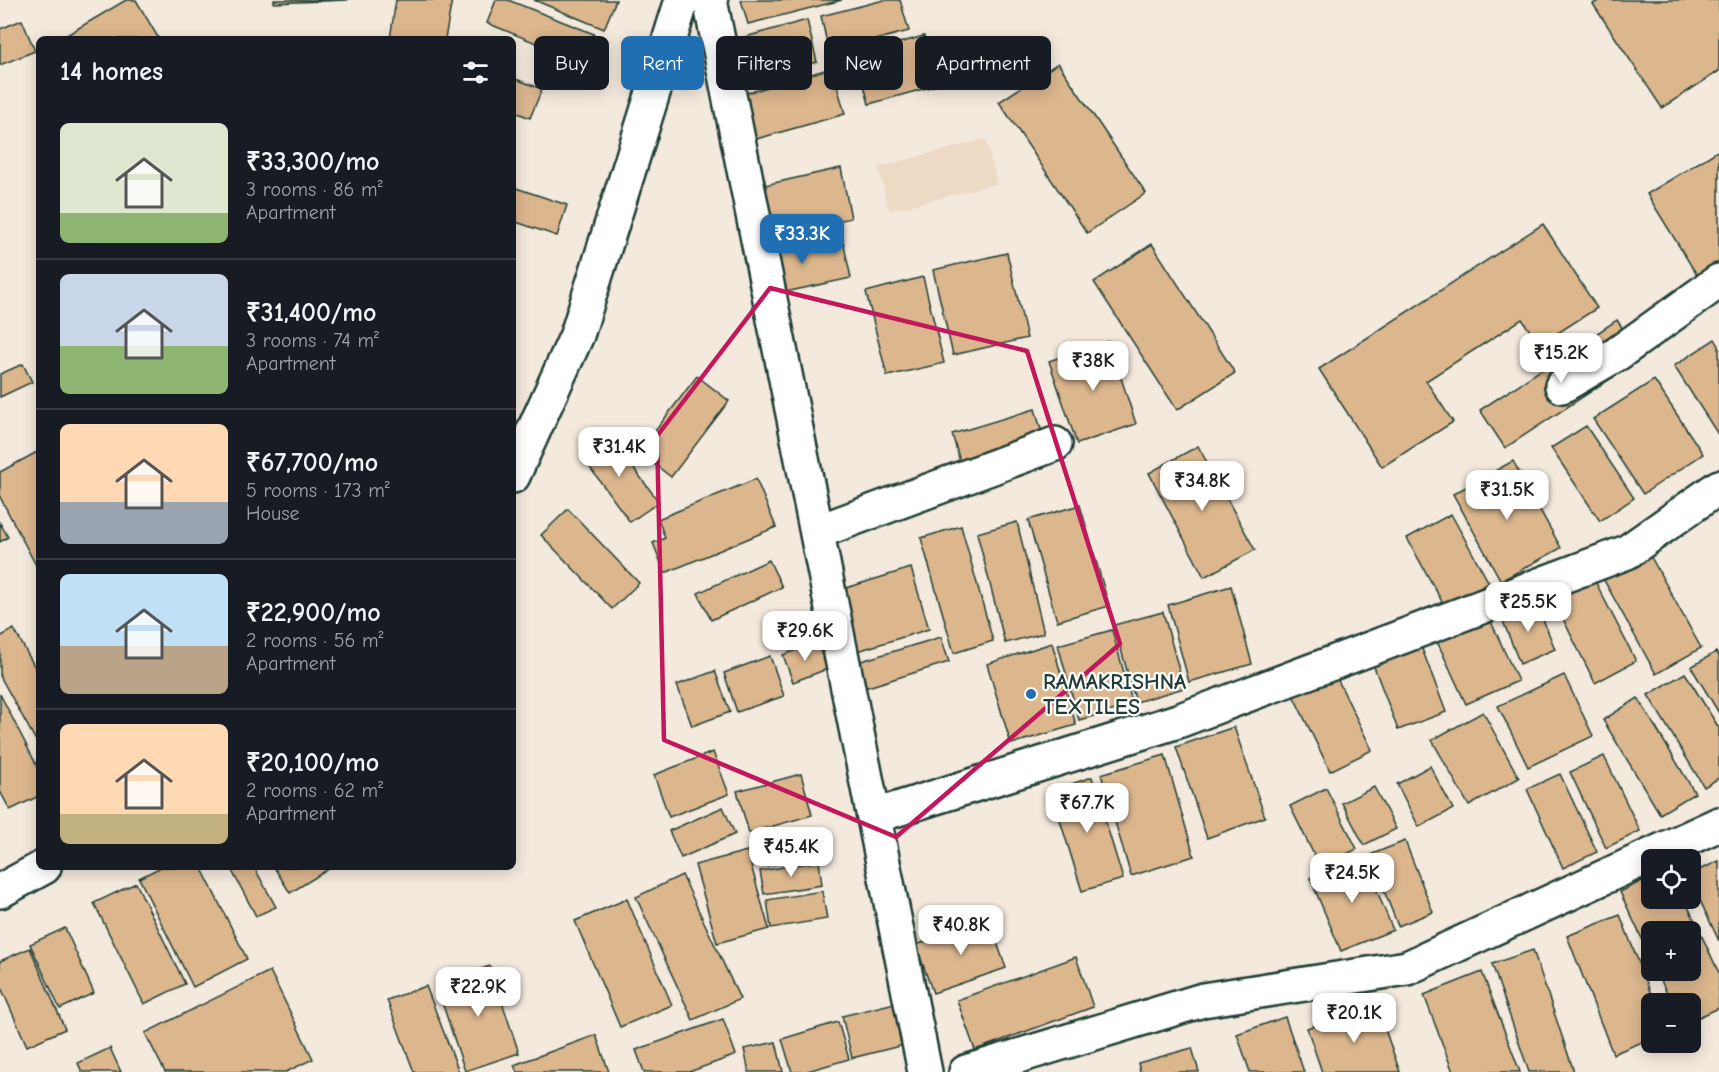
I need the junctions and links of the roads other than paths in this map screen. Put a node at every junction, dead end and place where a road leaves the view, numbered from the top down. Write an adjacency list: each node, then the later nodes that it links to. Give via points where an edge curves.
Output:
1 (682, 0): 6 (street, via 577,335)
2 (710, 0): 8 (street)
3 (1719, 281): 4 (street, via 1617,354)
4 (1562, 386)
5 (1055, 444): 8 (street)
6 (516, 469)
7 (1719, 487): 9 (street, via 1627,552 1178,720)
8 (817, 532): 9 (street)
9 (875, 816): 13 (street)
10 (1719, 825): 14 (street, via 1407,968 1203,1000)
11 (38, 870): 12 (street)
12 (0, 891)
13 (925, 1072)
14 (966, 1072)

